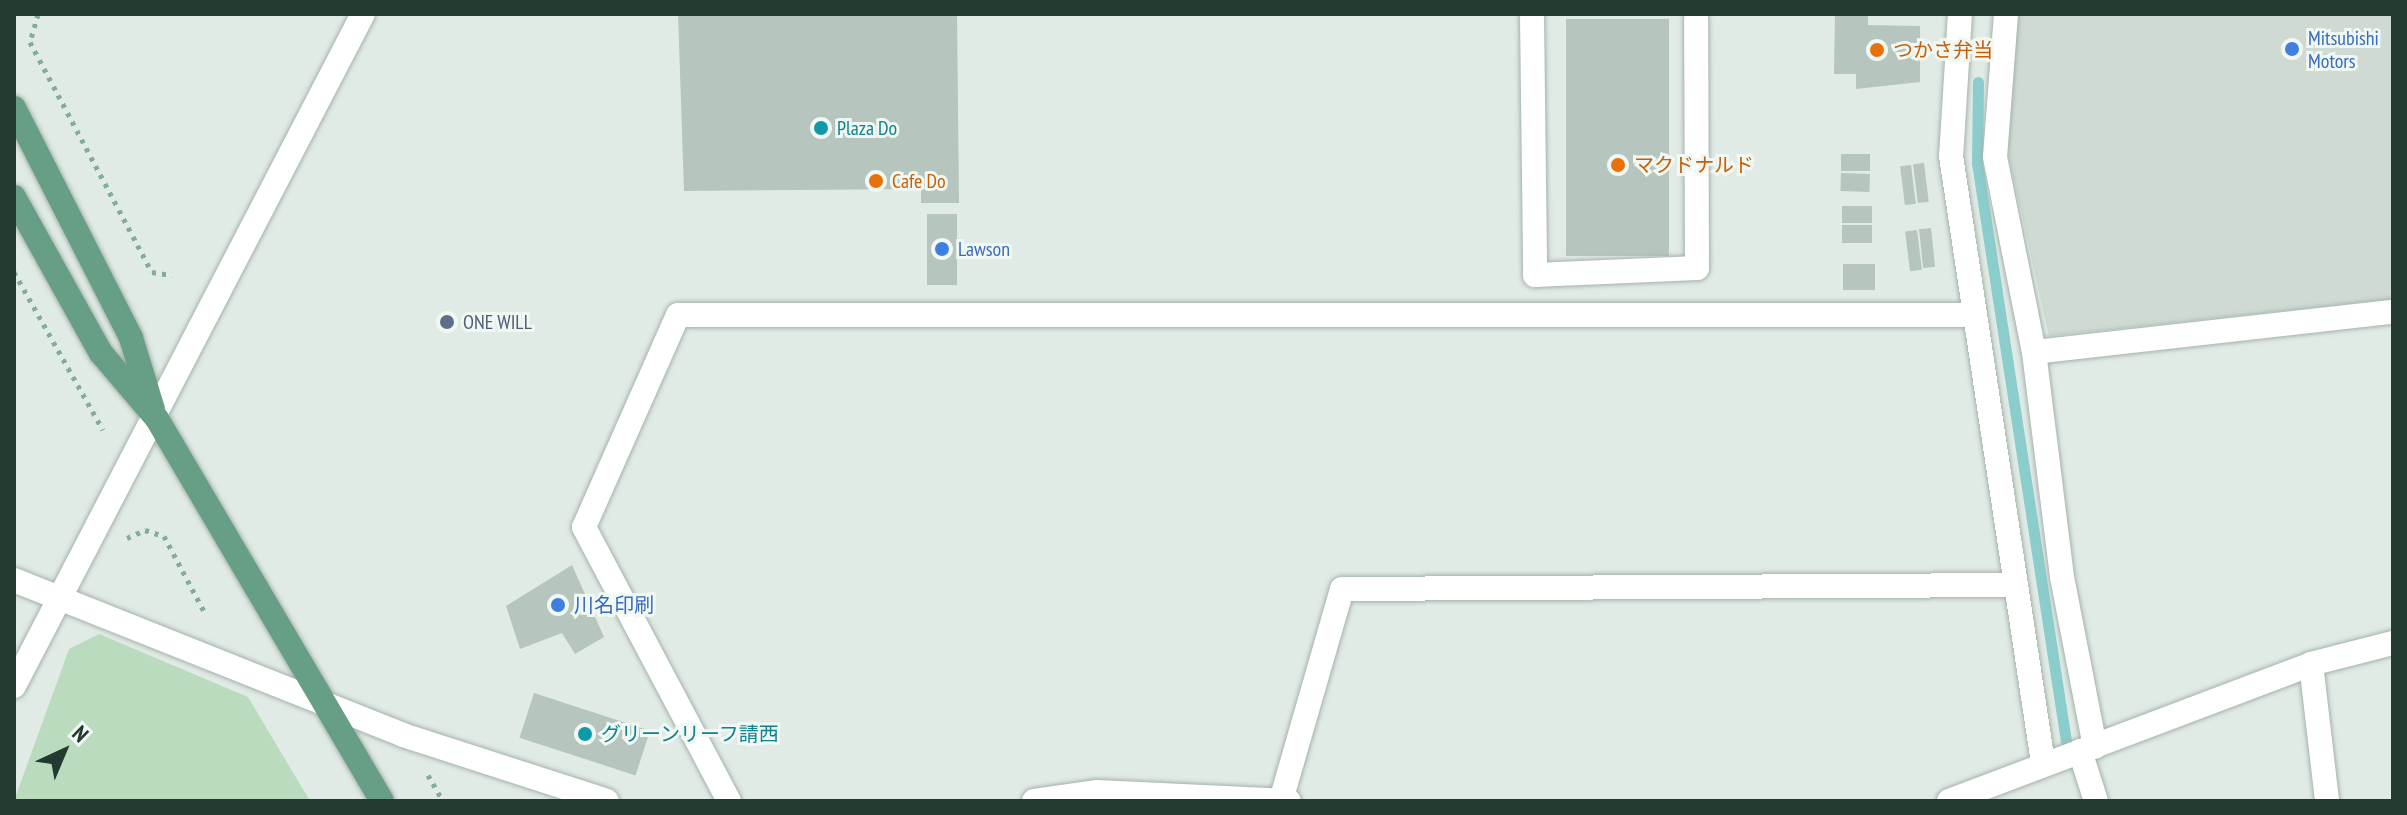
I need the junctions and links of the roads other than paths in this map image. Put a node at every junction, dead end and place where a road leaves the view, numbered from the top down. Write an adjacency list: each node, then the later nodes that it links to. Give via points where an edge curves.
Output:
1 (363, 14): 11 (street)
2 (1532, 14): 5 (street, via 1535,275 1697,268)
3 (1960, 14): 9 (street, via 1951,156)
4 (2006, 14): 10 (street, via 1995,157)
5 (1696, 19)
6 (14, 108): 11 (main road, via 131,338)
7 (14, 197): 11 (main road, via 101,353)
8 (2393, 312): 10 (street)
9 (1972, 315): 13 (street); 24 (street, via 678,315 584,527)
10 (2034, 352): 19 (street)
11 (157, 419): 14 (street); 18 (main road)
12 (14, 580): 14 (street)
13 (2012, 585): 20 (street); 21 (street, via 1342,589)
14 (58, 602): 17 (street); 18 (street)
15 (2393, 643): 16 (street)
16 (2311, 664): 19 (street); 28 (street)
17 (14, 686)
18 (320, 698): 22 (main road); 23 (street, via 403,735)
19 (2088, 749): 20 (street); 27 (street)
20 (2043, 763): 26 (street)
21 (1286, 799): 25 (street, via 1097,792)
22 (382, 801)
23 (607, 801)
24 (729, 801)
25 (1034, 801)
26 (1949, 801)
27 (2096, 801)
28 (2327, 801)

